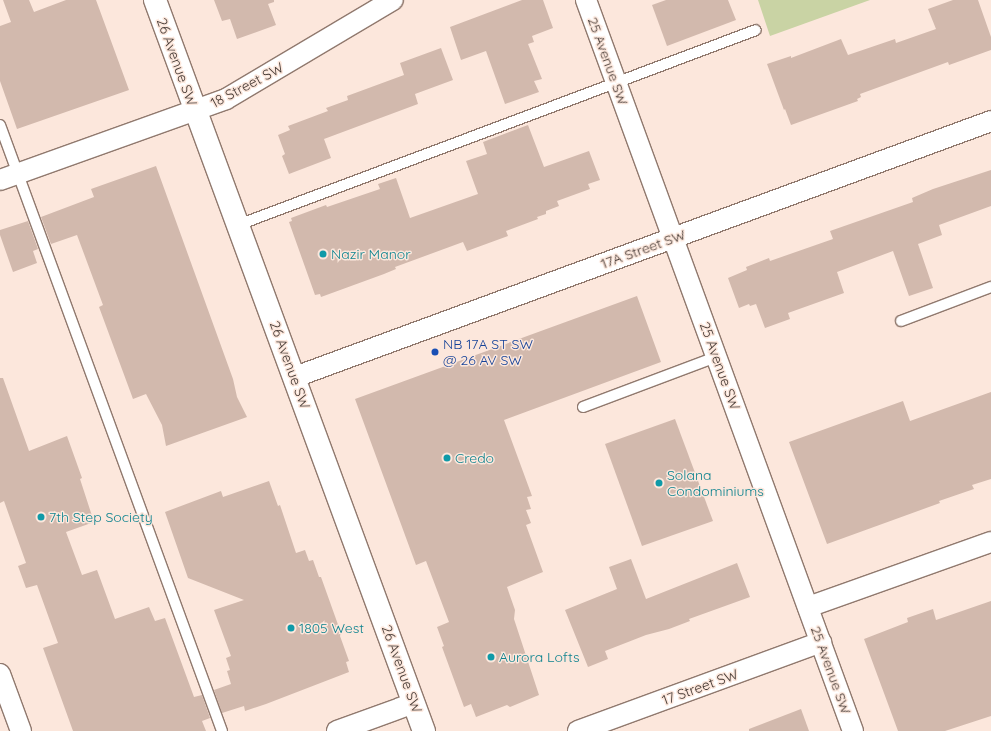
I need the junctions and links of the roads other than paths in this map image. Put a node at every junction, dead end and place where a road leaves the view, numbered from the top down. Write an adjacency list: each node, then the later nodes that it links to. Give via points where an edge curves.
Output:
1 (155, 0): 7 (street, 26 Avenue SW)
2 (393, 0): 4 (street, 18 Street SW)
3 (586, 0): 6 (street, 25 Avenue SW)
4 (372, 6): 7 (street, 18 Street SW, via 226,99)
5 (756, 30): 6 (lane)
6 (616, 82): 11 (lane); 12 (street, 25 Avenue SW)
7 (196, 111): 10 (street, 18 Street SW); 11 (street, 26 Avenue SW)
8 (991, 121): 12 (street, 17A Street SW)
9 (0, 126): 10 (lane)
10 (9, 176): 24 (lane)
11 (238, 225): 16 (street, 26 Avenue SW)
12 (673, 238): 15 (street, 25 Avenue SW); 16 (street, 17A Street SW)
13 (991, 287): 14 (lane)
14 (901, 321)
15 (716, 357): 17 (lane); 19 (street, 25 Avenue SW)
16 (295, 377): 22 (street, 26 Avenue SW)
17 (583, 407)
18 (991, 542): 19 (street)
19 (808, 607): 20 (street, 25 Avenue SW)
20 (821, 642): 27 (street, 17 Street SW); 28 (street, 25 Avenue SW)
21 (0, 674): 23 (street)
22 (414, 703): 25 (street); 26 (street, 26 Avenue SW)
23 (21, 731)
24 (222, 731)
25 (337, 731)
26 (424, 731)
27 (578, 731)
28 (853, 731)

